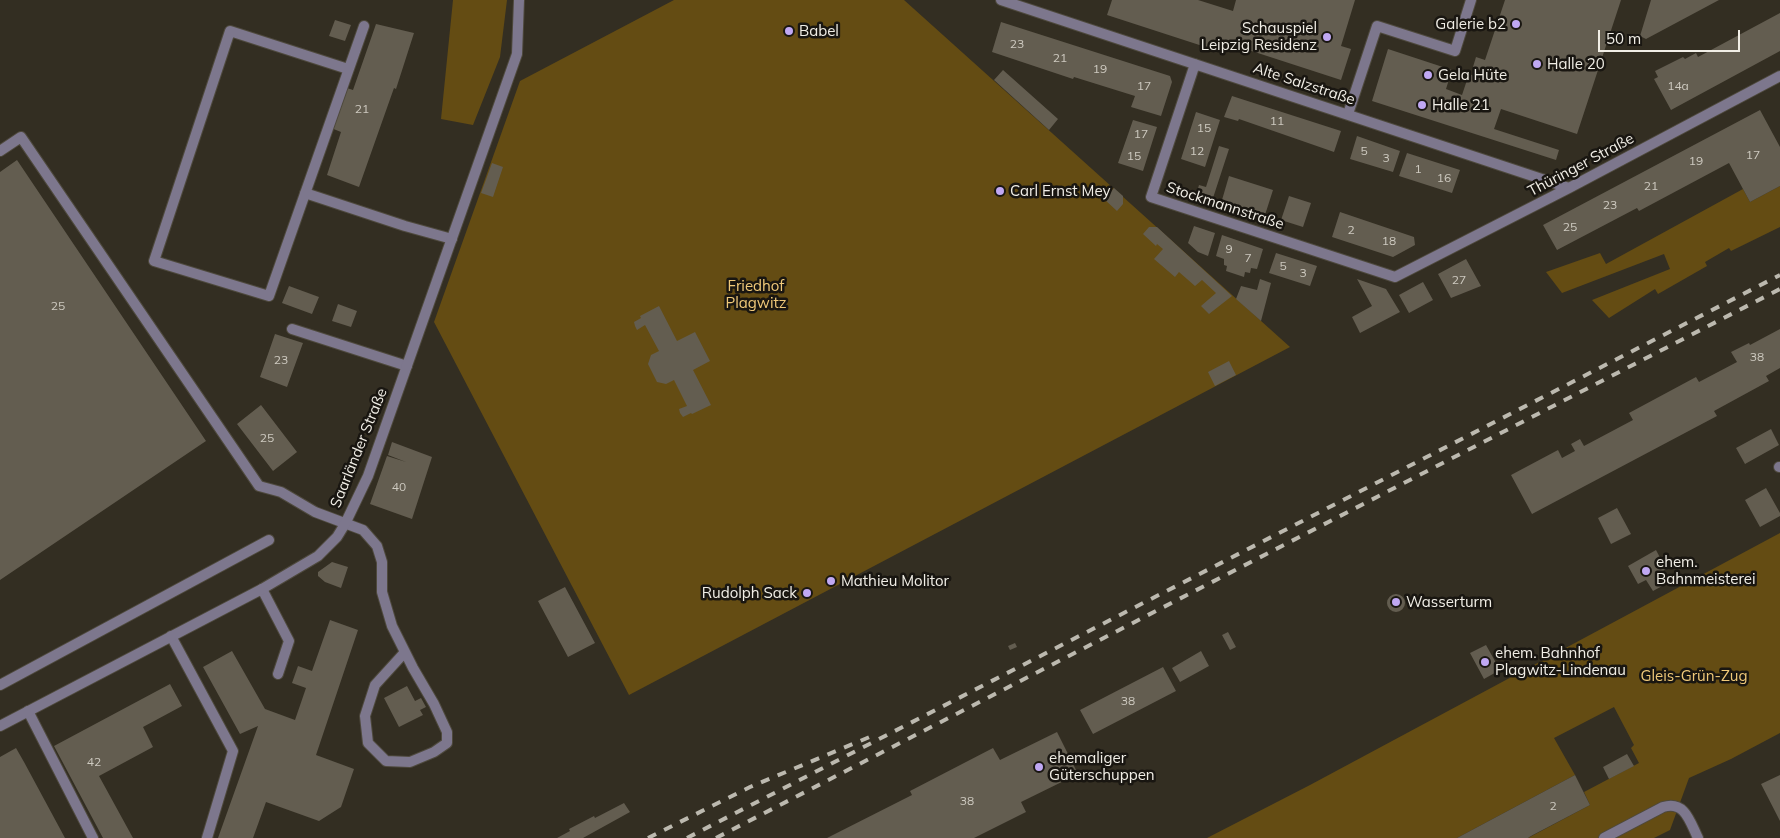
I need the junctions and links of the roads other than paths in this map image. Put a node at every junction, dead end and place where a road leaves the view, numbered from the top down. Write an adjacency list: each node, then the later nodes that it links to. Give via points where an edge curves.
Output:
1 (519, 0): 12 (street, Saarländer Straße, via 517,54)
2 (1001, 0): 5 (street, Alte Salzstraße)
3 (1471, 0): 8 (street, via 1455,50 1377,26)
4 (364, 26): 6 (street)
5 (1195, 64): 8 (street, Alte Salzstraße); 13 (street, Stockmannstraße, via 1151,197)
6 (348, 70): 11 (street); 11 (street, via 230,31 154,261 269,296)
7 (1780, 76): 10 (street, Thüringer Straße)
8 (1348, 114): 10 (street, Alte Salzstraße)
9 (0, 151): 16 (street, via 21,137 259,486 281,492 315,512)
10 (1569, 188): 13 (street, Thüringer Straße)
11 (305, 193): 12 (street)
12 (452, 239): 15 (street, Saarländer Straße)
13 (1394, 277)
14 (292, 329): 15 (street)
15 (407, 366): 16 (street, Saarländer Straße, via 368,476)
16 (345, 524): 18 (street, Saarländer Straße, via 318,556); 20 (street, via 363,530 377,546 382,562 382,592 392,626)
17 (269, 540): 22 (street)
18 (262, 589): 19 (street, Saarländer Straße); 21 (street, via 289,641)
19 (171, 636): 23 (street, Saarländer Straße); 26 (street, via 233,751)
20 (405, 652): 20 (street, via 434,704 447,732 447,742 434,752 410,762 386,761 368,744 364,716 375,685)
21 (278, 674)
22 (0, 685)
23 (28, 711): 24 (street, Saarländer Straße); 25 (street)
24 (0, 726)
25 (93, 838)
26 (207, 838)
27 (1604, 838): 28 (street, via 1663,807 1676,805)
28 (1698, 838)

